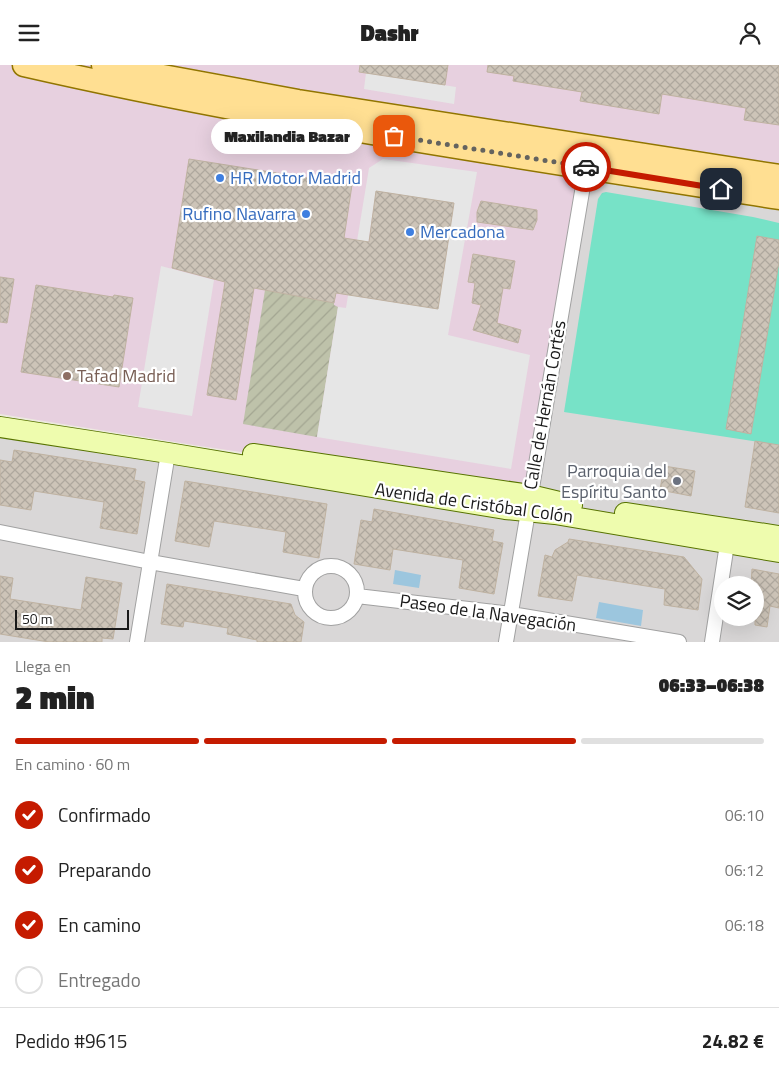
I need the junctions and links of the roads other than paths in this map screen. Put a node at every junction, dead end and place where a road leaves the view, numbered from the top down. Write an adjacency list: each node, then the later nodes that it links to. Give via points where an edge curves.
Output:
1 (24, 65): 3 (main road, via 295,120)
2 (103, 65): 4 (main road, via 298,101)
3 (586, 167): 5 (main road); 9 (street, Calle de Hernán Cortés)
4 (779, 176)
5 (779, 198)
6 (0, 413): 8 (street, Avenida de Cristóbal Colón)
7 (0, 427): 8 (street, Avenida de Cristóbal Colón)
8 (169, 447): 9 (street, Avenida de Cristóbal Colón); 14 (street)
9 (529, 504): 11 (street, Avenida de Cristóbal Colón, via 557,502); 12 (street, Avenida de Cristóbal Colón, via 556,514); 17 (street, Calle de Hernán Cortés)
10 (0, 532): 14 (street)
11 (779, 537)
12 (727, 544): 13 (street, Avenida de Cristóbal Colón); 21 (street)
13 (779, 552)
14 (150, 562): 15 (street); 18 (street)
15 (304, 589): 16 (street, via 310,576 320,568 334,566 346,571 354,582); 16 (street, via 305,600 313,612 327,619 340,617 352,608)
16 (357, 596): 17 (street, Paseo de la Navegación)
17 (511, 614): 19 (street, Calle de Hernán Cortés); 20 (street, Paseo de la Navegación)
18 (137, 642)
19 (506, 642)
20 (679, 642)
21 (712, 642)

